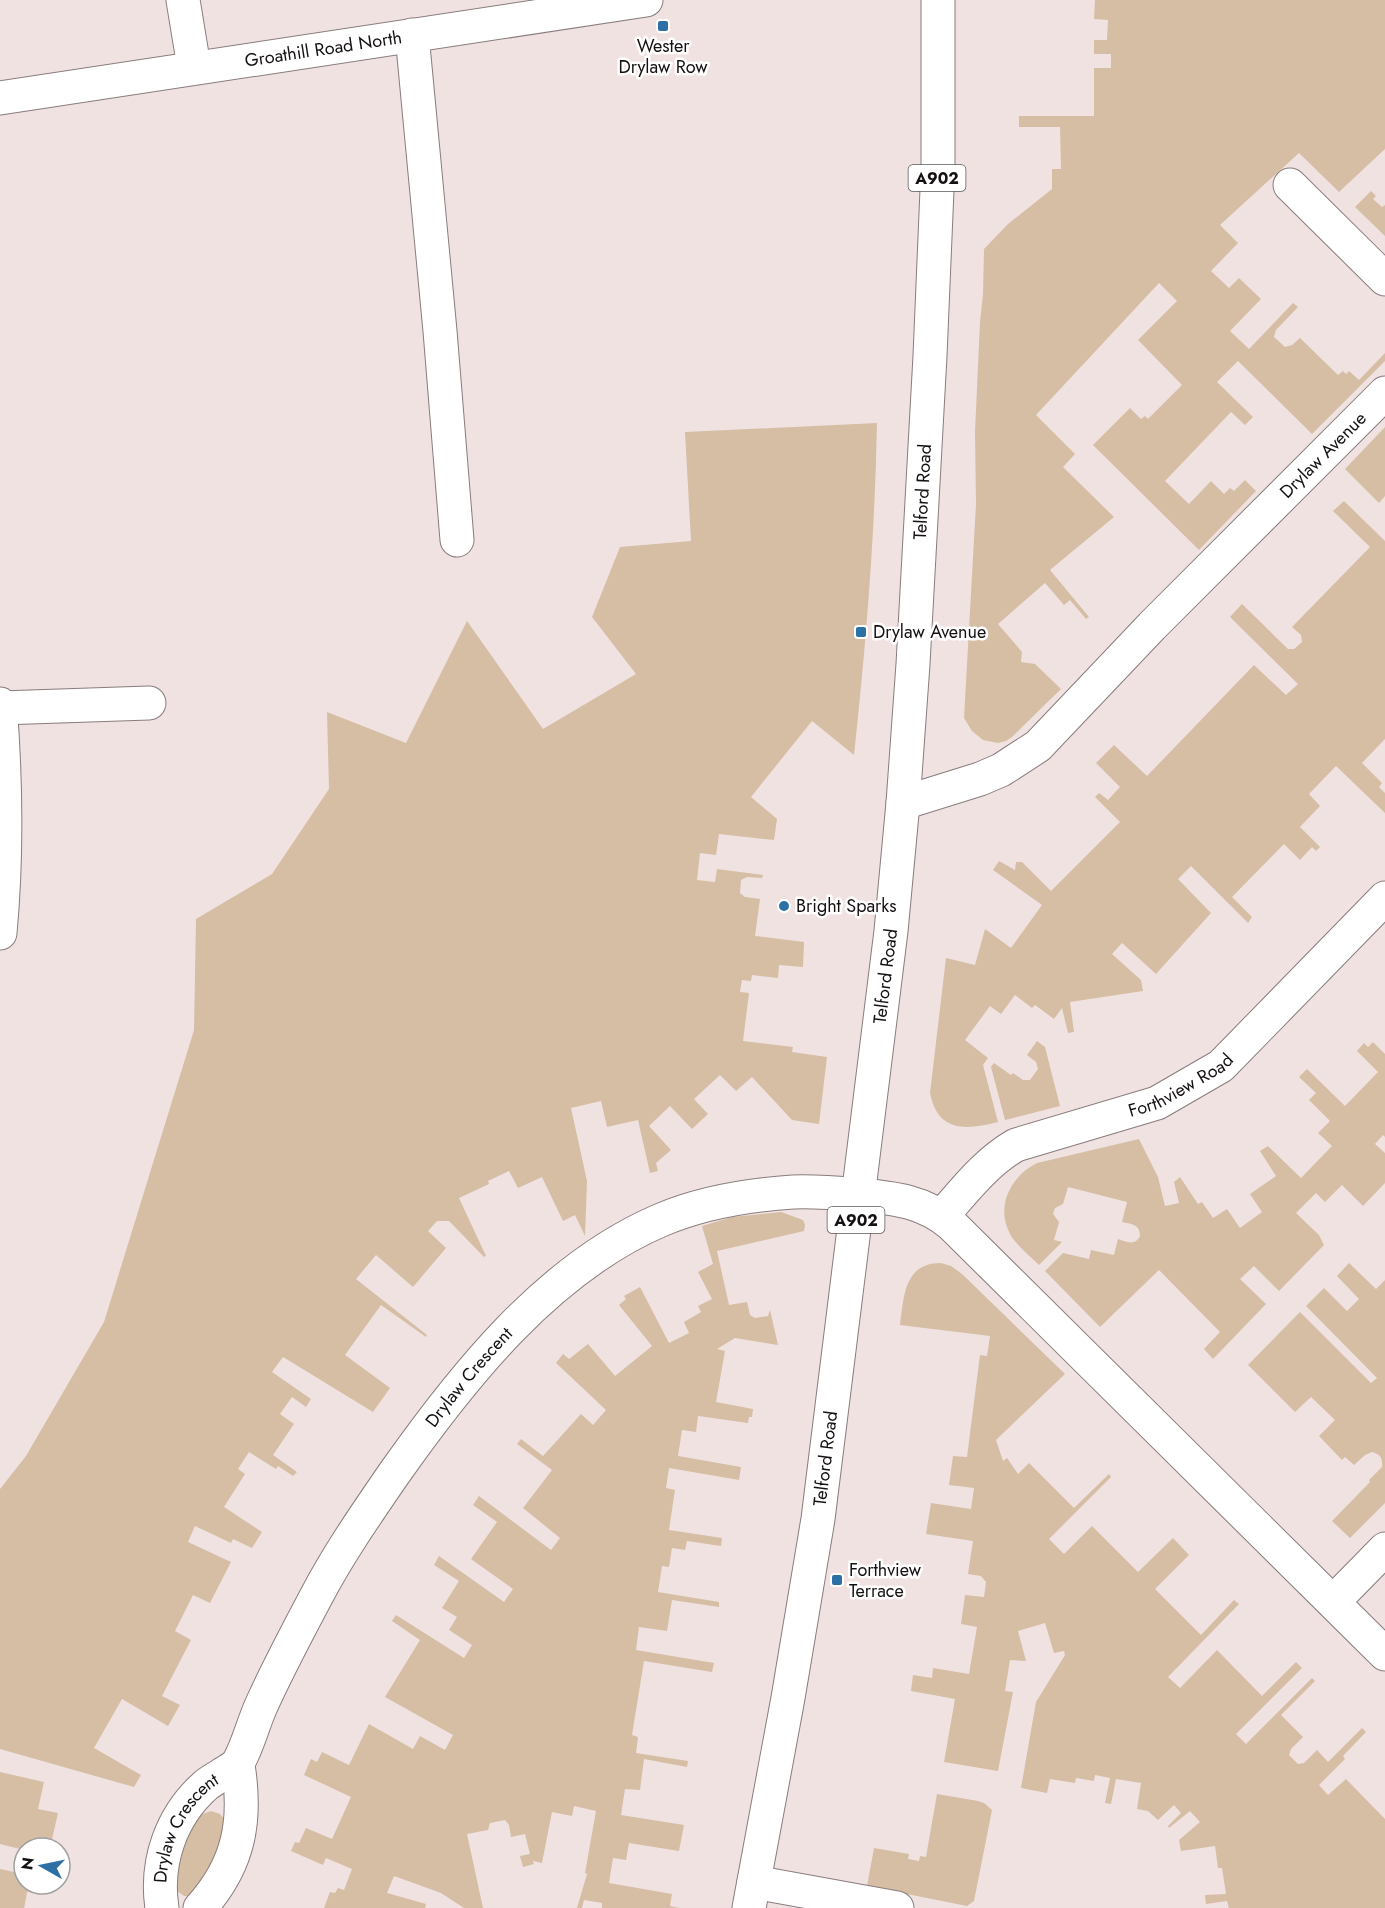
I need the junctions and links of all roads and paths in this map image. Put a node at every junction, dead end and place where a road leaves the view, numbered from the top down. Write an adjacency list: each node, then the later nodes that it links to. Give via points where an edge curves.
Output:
1 (183, 0): 5 (street)
2 (646, 0): 4 (street, Groathill Road North)
3 (938, 0): 13 (street, Telford Road / A902, via 938,166 930,356)
4 (412, 35): 5 (street, Groathill Road North); 10 (street)
5 (194, 68): 6 (street, Groathill Road North)
6 (0, 98)
7 (1290, 185): 8 (street)
8 (1385, 279)
9 (1385, 393): 13 (street, Drylaw Avenue, via 1038,746 980,779)
10 (457, 540)
11 (149, 703): 12 (street)
12 (0, 706): 15 (street, via 5,819)
13 (903, 803): 16 (street, Telford Road / A902)
14 (1385, 898): 17 (street, Forthview Road, via 1221,1066 1157,1103 1016,1145 992,1161)
15 (0, 933)
16 (860, 1195): 17 (street, via 904,1200); 21 (street, Drylaw Crescent, via 806,1192 749,1196 704,1205 661,1220 575,1271 526,1313 476,1365 368,1511 299,1630 260,1708); 22 (street, Telford Road / A902, via 818,1519)
17 (942, 1216): 19 (street)
18 (1385, 1549): 19 (street)
19 (1333, 1602): 20 (street)
20 (1385, 1654)
21 (238, 1765): 23 (street, Drylaw Crescent, via 208,1784 177,1821 162,1864); 24 (street, Drylaw Crescent, via 242,1801 236,1845 227,1870)
22 (752, 1895): 25 (street)
23 (162, 1908)
24 (200, 1908)
25 (897, 1908)

